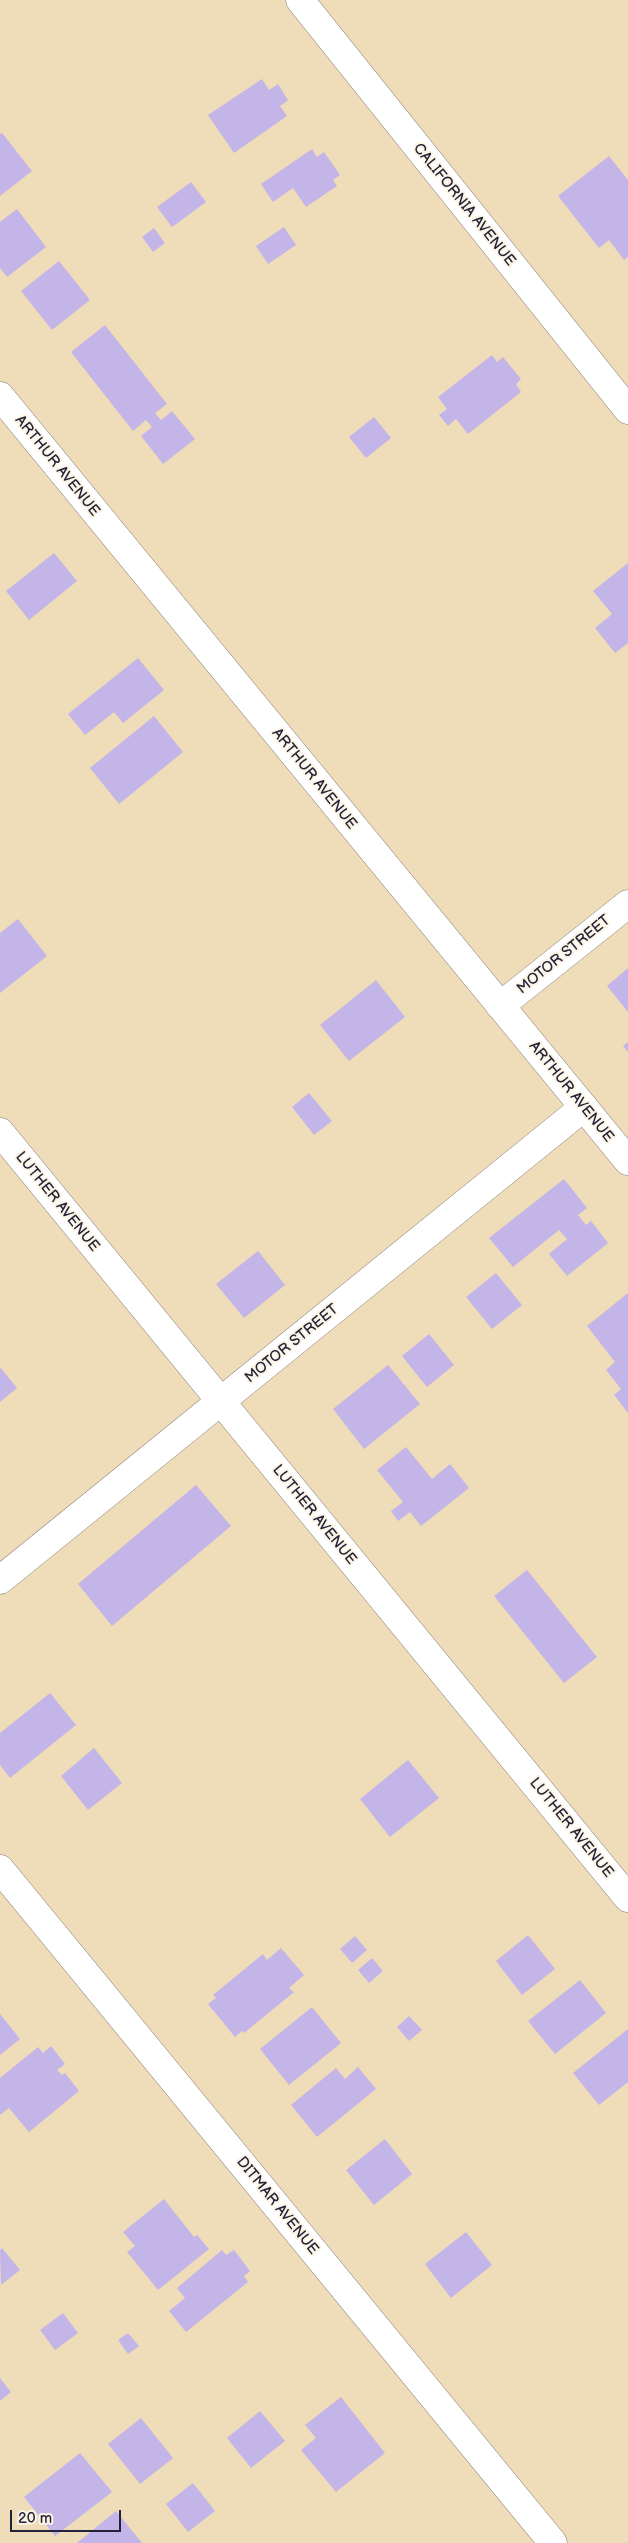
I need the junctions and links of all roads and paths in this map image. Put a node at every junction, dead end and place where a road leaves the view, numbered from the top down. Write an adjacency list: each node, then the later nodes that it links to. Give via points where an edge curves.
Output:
1 (300, 0): 3 (street, CALIFORNIA AVENUE)
2 (0, 396): 5 (street, ARTHUR AVENUE)
3 (628, 410)
4 (628, 904): 5 (street, MOTOR STREET)
5 (500, 1006): 6 (street, ARTHUR AVENUE)
6 (584, 1107): 8 (street, ARTHUR AVENUE); 9 (street, MOTOR STREET)
7 (0, 1132): 9 (street, LUTHER AVENUE)
8 (628, 1162)
9 (221, 1402): 10 (street, MOTOR STREET); 12 (street, LUTHER AVENUE)
10 (0, 1580)
11 (0, 1869): 13 (street, DITMAR AVENUE)
12 (628, 1898)
13 (553, 2543)

